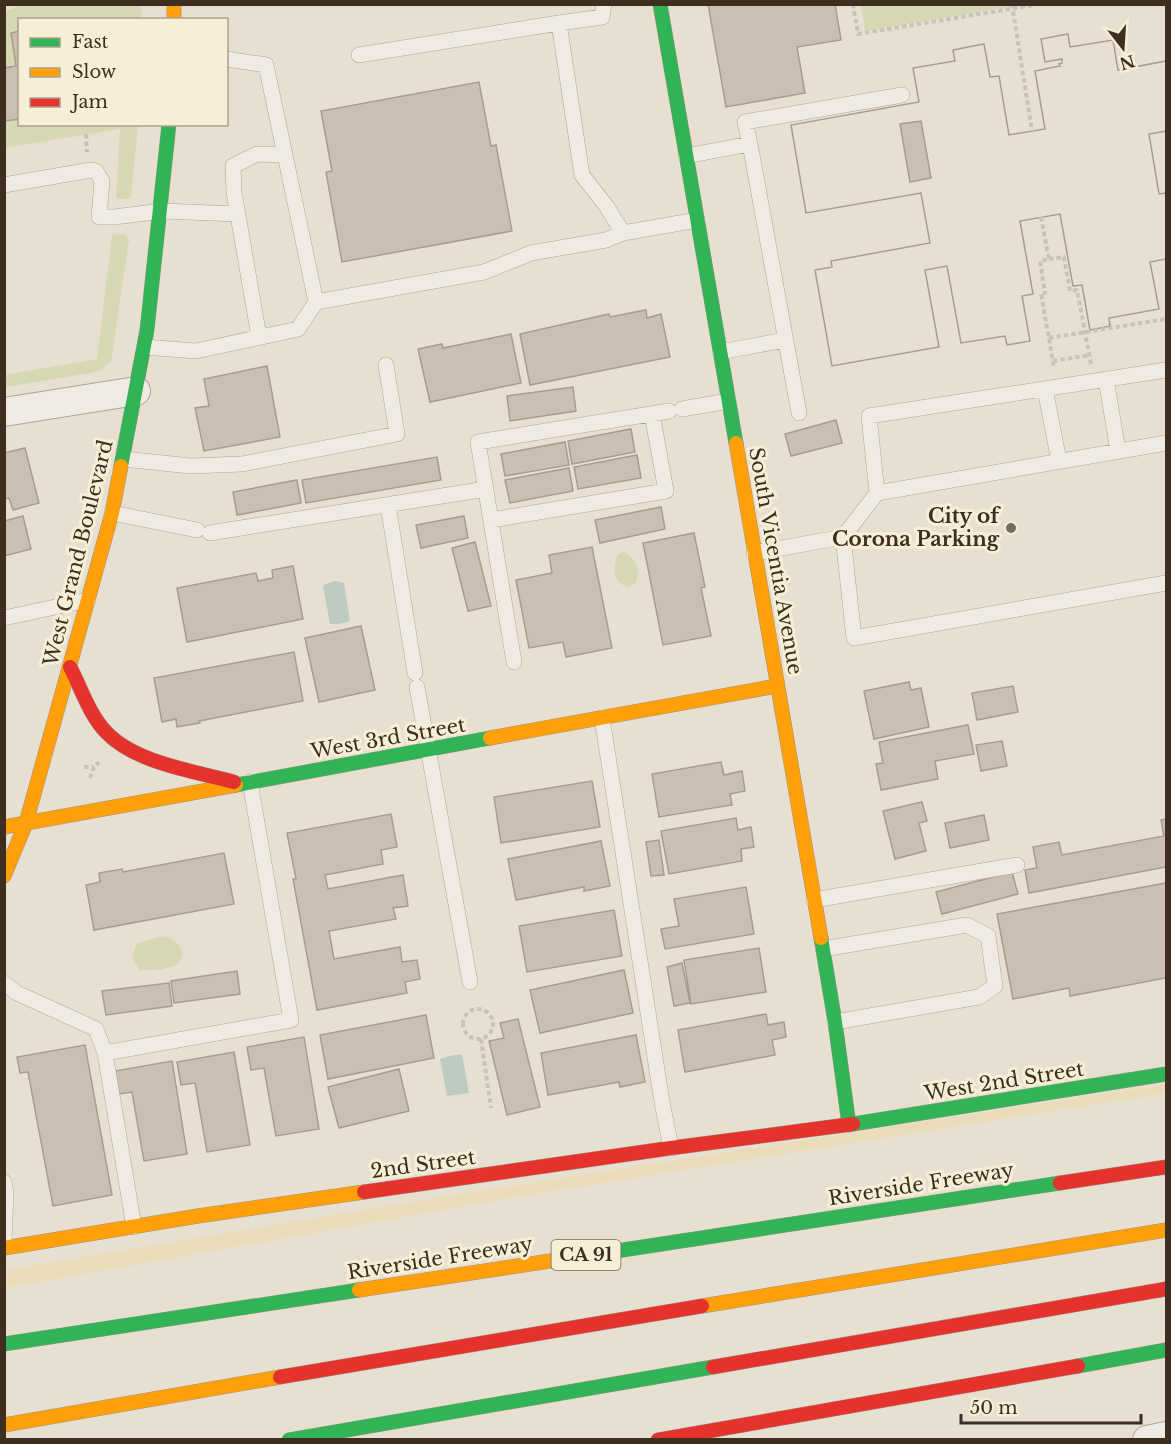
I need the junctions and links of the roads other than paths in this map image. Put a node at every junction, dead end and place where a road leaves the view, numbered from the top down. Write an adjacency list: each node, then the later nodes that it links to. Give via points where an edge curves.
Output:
1 (604, 4): 3 (lane, via 602,17)
2 (660, 4): 10 (main road, South Vicentia Avenue)
3 (559, 23): 4 (lane); 15 (lane, via 582,175)
4 (359, 55)
5 (228, 59): 9 (lane, via 266,65)
6 (902, 94): 8 (lane, via 745,122)
7 (170, 126): 12 (main road, West Grand Boulevard)
8 (750, 144): 10 (lane); 18 (lane)
9 (285, 155): 13 (lane, via 257,154 233,166); 16 (lane)
10 (686, 156): 14 (main road, South Vicentia Avenue)
11 (4, 184): 12 (lane, via 91,170 102,181 99,217)
12 (162, 211): 13 (lane); 19 (main road, West Grand Boulevard)
13 (238, 214): 17 (lane)
14 (697, 220): 15 (lane); 20 (main road, South Vicentia Avenue)
15 (623, 233): 16 (lane, via 606,240 531,253 484,272)
16 (315, 302): 17 (lane, via 298,329)
17 (259, 337): 19 (lane, via 196,351)
18 (785, 340): 20 (lane); 28 (lane)
19 (144, 347): 25 (main road, West Grand Boulevard)
20 (720, 352): 26 (main road, South Vicentia Avenue)
21 (386, 364): 32 (lane, via 397,434 242,464 191,466)
22 (1167, 370): 23 (lane)
23 (1106, 379): 24 (lane); 31 (lane)
24 (1045, 388): 33 (lane); 35 (lane, via 869,416)
25 (136, 391): 27 (street); 32 (main road, West Grand Boulevard)
26 (728, 401): 29 (lane); 40 (main road, South Vicentia Avenue)
27 (4, 412)
28 (799, 413)
29 (652, 414): 34 (lane, via 478,442); 38 (lane, via 666,491)
30 (1167, 443): 31 (lane)
31 (1118, 451): 33 (lane)
32 (124, 459): 37 (main road, West Grand Boulevard)
33 (1059, 461): 35 (lane)
34 (486, 489): 36 (lane); 38 (lane)
35 (877, 493): 39 (lane)
36 (388, 505): 37 (lane, via 204,531); 48 (lane)
37 (112, 513): 42 (main road, West Grand Boulevard)
38 (491, 520): 44 (lane)
39 (843, 537): 40 (lane); 41 (lane, via 854,638)
40 (754, 553): 46 (main road, South Vicentia Avenue)
41 (1167, 583)
42 (88, 600): 43 (lane); 45 (main road, West Grand Boulevard)
43 (4, 618)
44 (514, 662)
45 (70, 668): 49 (main road, via 104,730 118,744 136,754); 50 (main road, West Grand Boulevard)
46 (777, 686): 47 (main road, West 3rd Street); 54 (main road, South Vicentia Avenue)
47 (602, 718): 48 (main road, West 3rd Street); 62 (lane)
48 (428, 750): 49 (main road, West 3rd Street); 56 (lane)
49 (246, 783): 50 (main road, West 3rd Street); 59 (lane, via 291,1020)
50 (26, 823): 51 (main road, West 3rd Street); 53 (main road, West Grand Boulevard)
51 (4, 827)
52 (1017, 865): 54 (lane)
53 (4, 876)
54 (814, 900): 55 (main road, South Vicentia Avenue)
55 (823, 949): 58 (main road, South Vicentia Avenue); 58 (lane, via 967,925 988,936 995,986 979,997)
56 (470, 982)
57 (4, 983): 59 (lane, via 17,993 96,1029)
58 (835, 1022): 61 (main road, South Vicentia Avenue)
59 (105, 1053): 65 (lane)
60 (1167, 1074): 61 (main road, West 2nd Street)
61 (849, 1125): 62 (main road, 2nd Street)
62 (671, 1148): 65 (main road, 2nd Street)
63 (1167, 1167): 70 (main road, Riverside Freeway / CA 91)
64 (4, 1182): 67 (lane)
65 (134, 1227): 68 (main road, 2nd Street)
66 (1167, 1230): 73 (main road)
67 (4, 1239)
68 (4, 1248)
69 (1167, 1289): 75 (main road)
70 (4, 1344)
71 (1167, 1350): 72 (main road)
72 (790, 1416): 76 (main road); 77 (main road)
73 (4, 1425)
74 (1167, 1436): 78 (street)
75 (289, 1440)
76 (658, 1440)
77 (682, 1440)
78 (1147, 1440)

